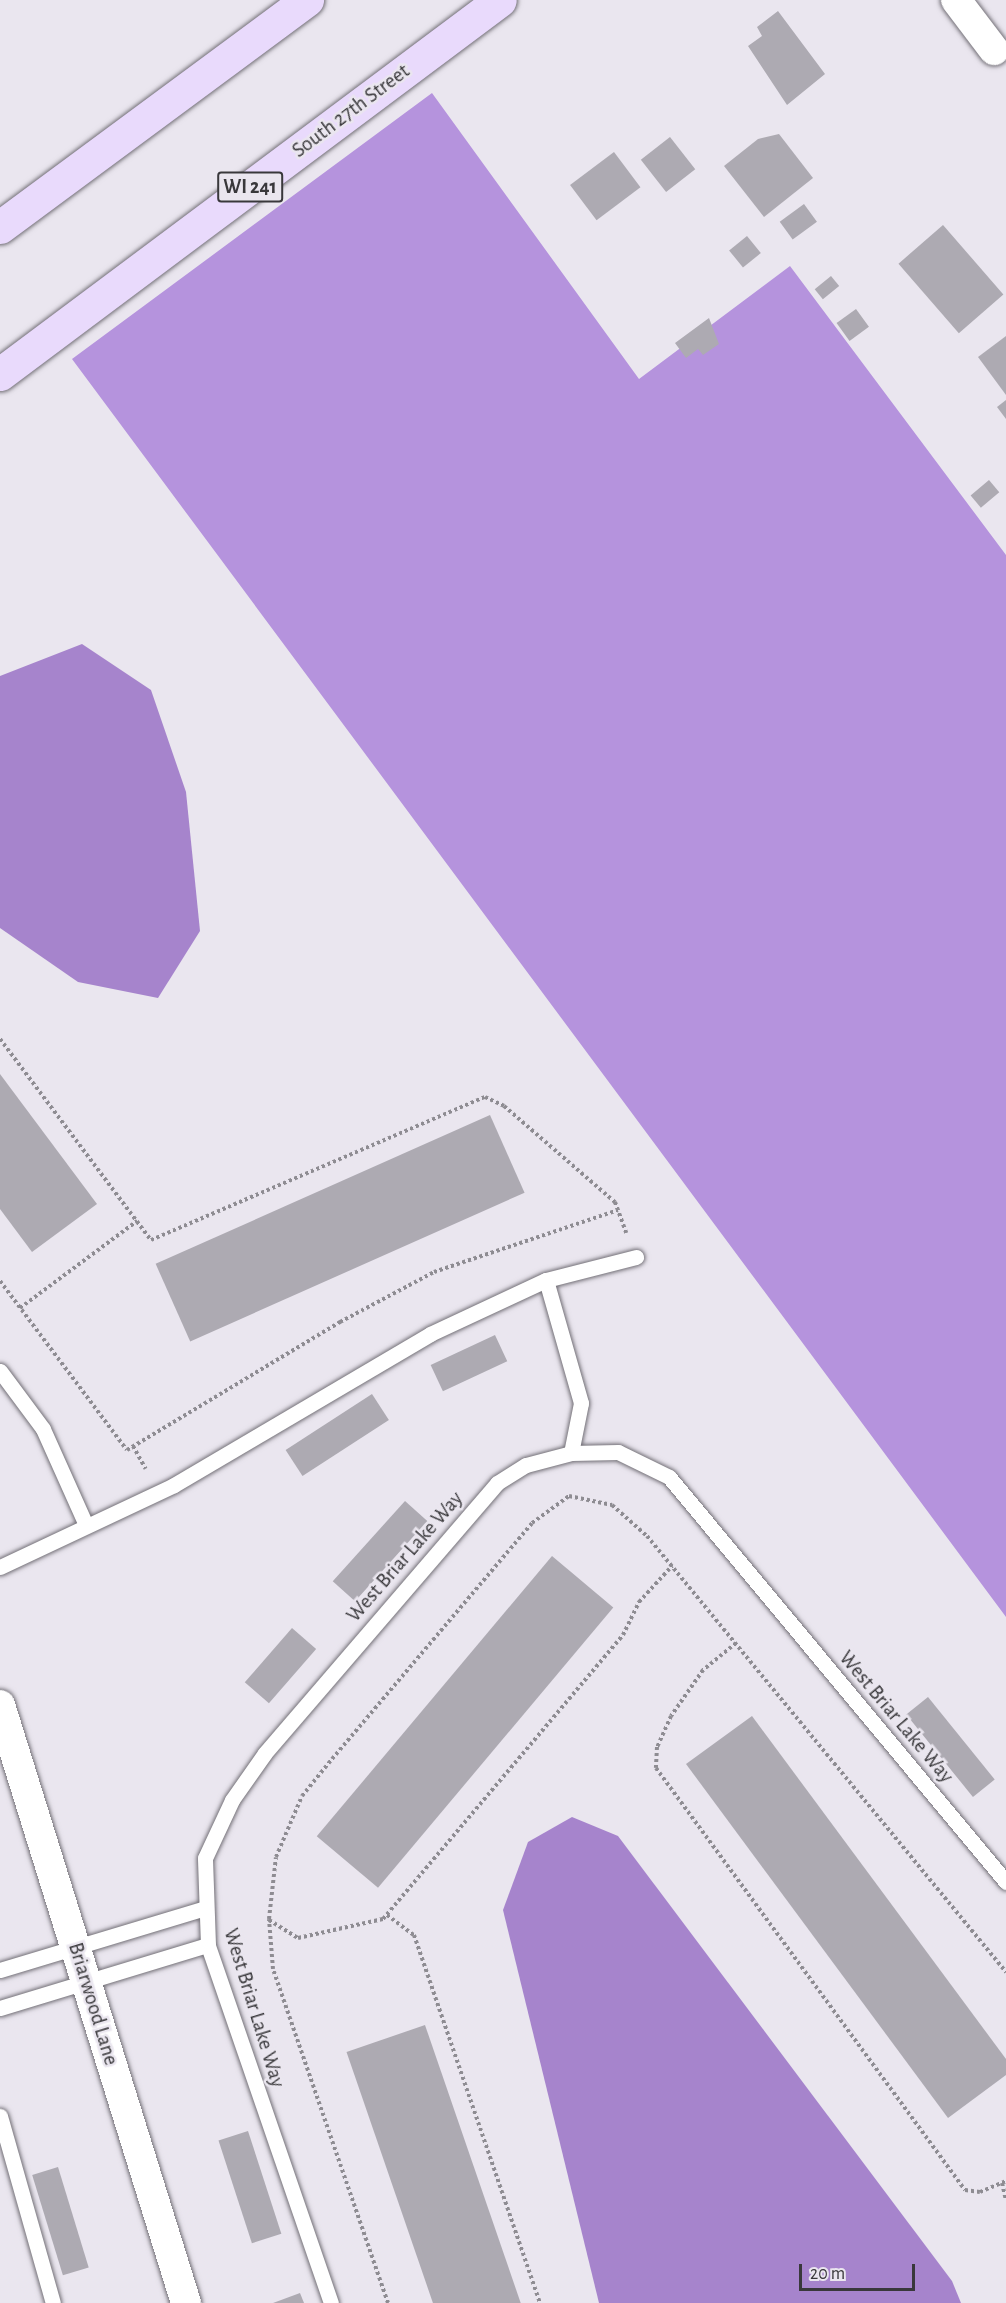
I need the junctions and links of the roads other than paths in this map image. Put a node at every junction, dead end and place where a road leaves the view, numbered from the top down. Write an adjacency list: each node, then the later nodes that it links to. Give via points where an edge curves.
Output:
1 (308, 0): 5 (main road)
2 (500, 0): 6 (main road, South 27th Street / WI 241)
3 (956, 0): 4 (street)
4 (1002, 51)
5 (0, 227)
6 (0, 374)
7 (636, 1257): 8 (lane)
8 (546, 1280): 10 (lane, via 580,1403); 11 (lane, via 430,1334 174,1485)
9 (0, 1371): 11 (lane, via 43,1429)
10 (571, 1453): 14 (lane, West Briar Lake Way, via 618,1452 669,1477); 15 (lane, West Briar Lake Way, via 526,1465 497,1483 265,1753 232,1800 205,1858)
11 (85, 1523): 12 (lane)
12 (0, 1567)
13 (0, 1705): 17 (street, Briarwood Lane)
14 (1006, 1882)
15 (205, 1908): 16 (lane, West Briar Lake Way); 17 (lane)
16 (208, 1945): 19 (lane); 24 (lane, West Briar Lake Way)
17 (76, 1947): 18 (lane); 19 (street, Briarwood Lane)
18 (0, 1970)
19 (86, 1982): 20 (lane); 23 (street, Briarwood Lane)
20 (0, 2008)
21 (0, 2116): 22 (lane)
22 (53, 2303)
23 (186, 2303)
24 (331, 2303)

